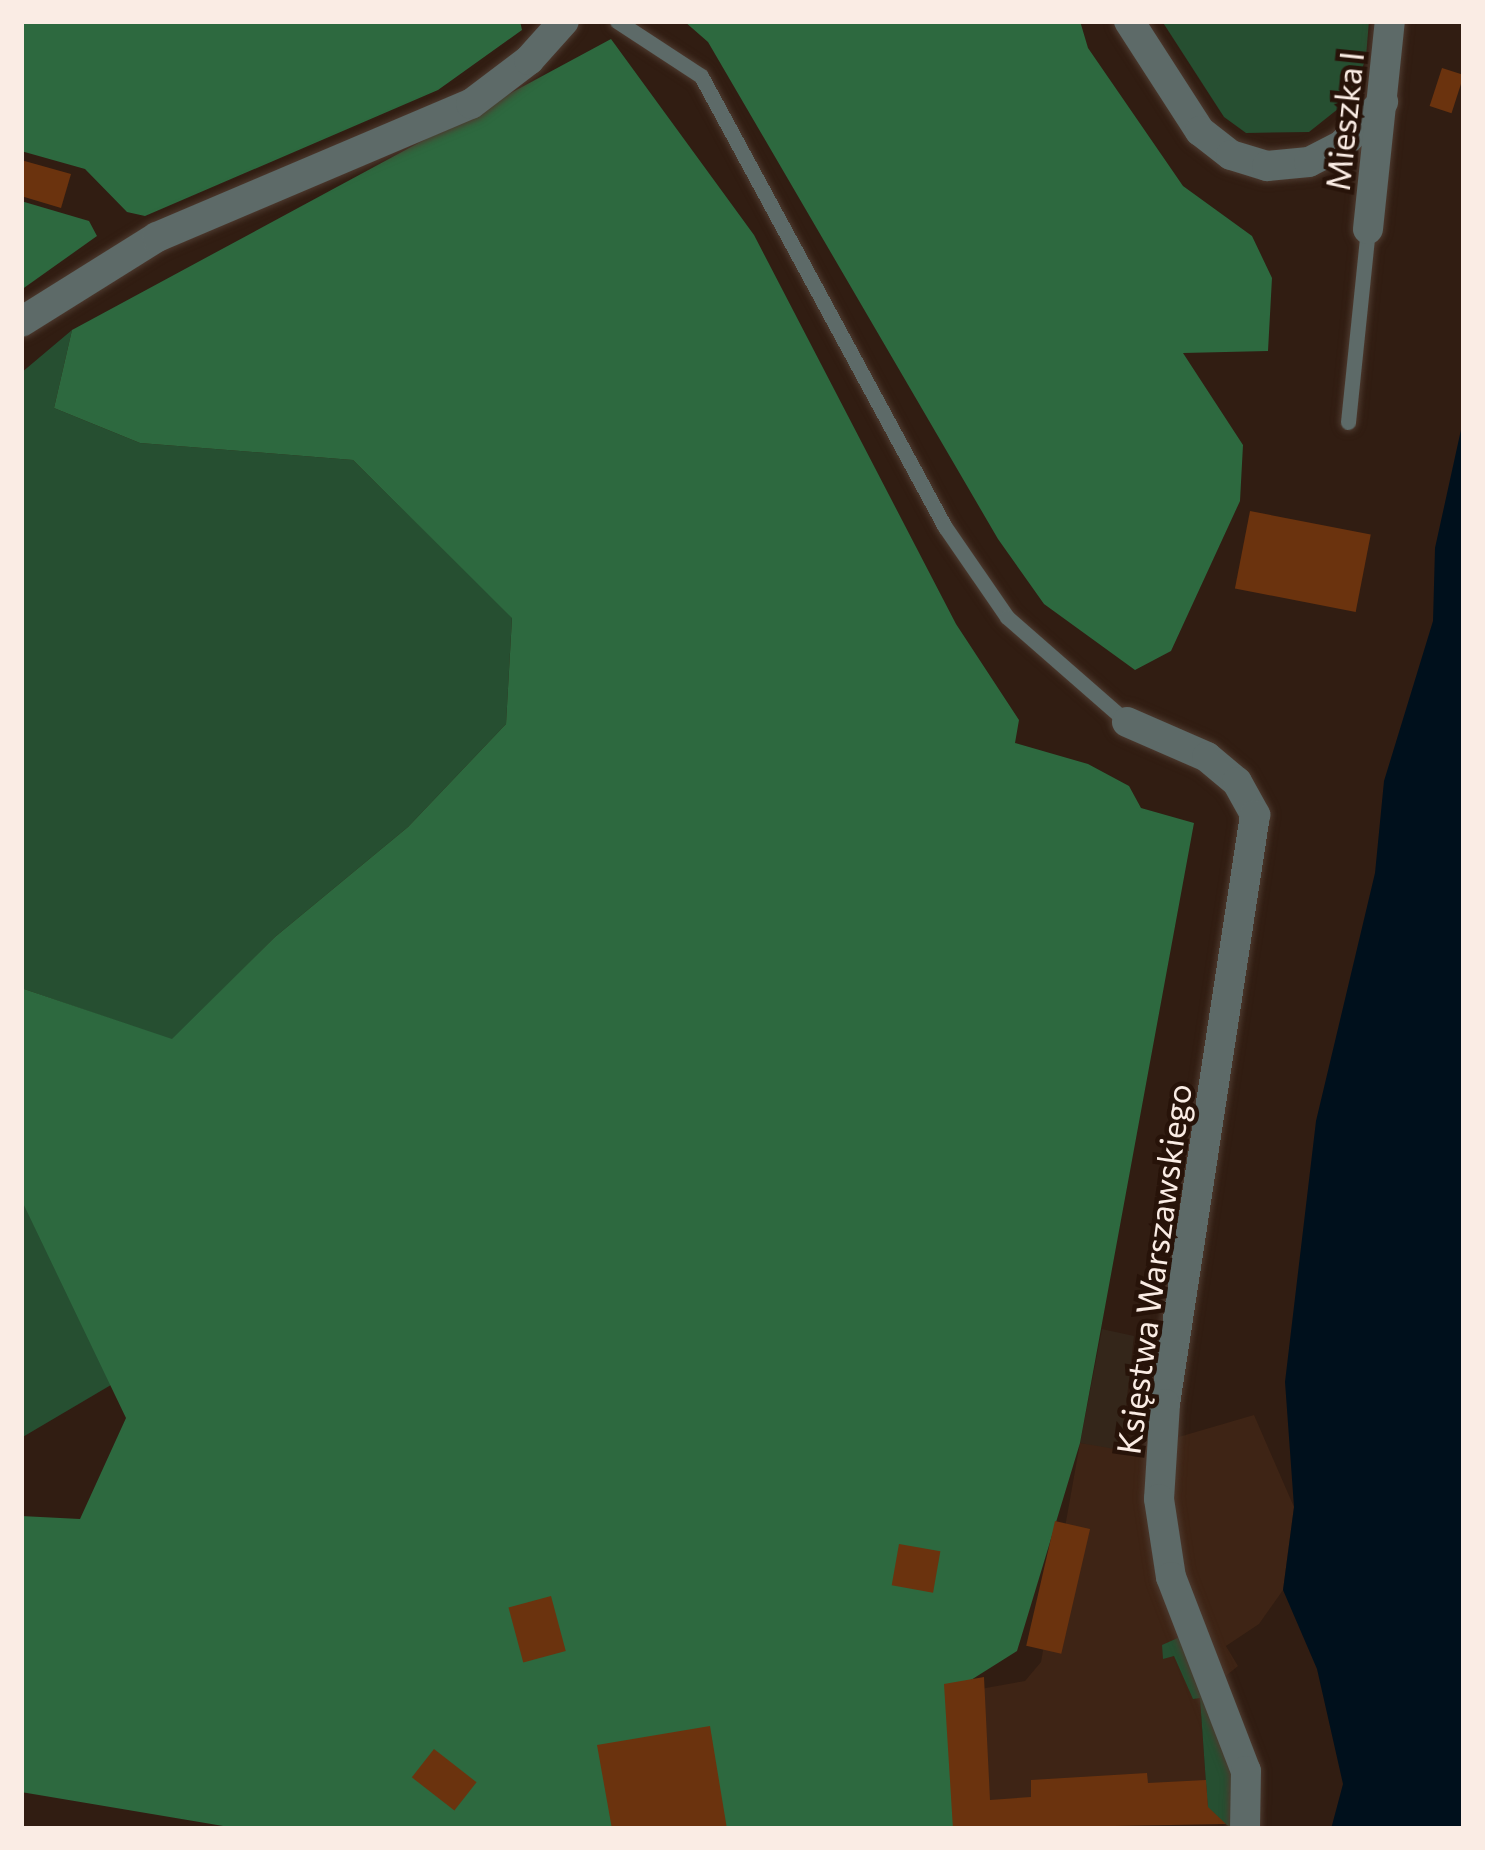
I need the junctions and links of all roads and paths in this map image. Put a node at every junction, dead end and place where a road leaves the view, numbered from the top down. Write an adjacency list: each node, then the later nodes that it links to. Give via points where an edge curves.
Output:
1 (565, 21): 7 (street, via 530,60 471,104 157,237)
2 (617, 21): 9 (lane, via 700,76 946,527 1007,617)
3 (1129, 21): 5 (street, via 1200,130 1231,155 1267,166 1310,162 1341,146)
4 (1390, 21): 5 (street, Mieszka I)
5 (1383, 102): 6 (street, Mieszka I)
6 (1368, 229): 8 (lane)
7 (21, 322)
8 (1348, 422)
9 (1127, 722): 10 (street, Księstwa Warszawskiego, via 1207,757 1237,782 1255,815 1165,1404 1159,1498 1171,1577 1246,1771)
10 (1245, 1829)

